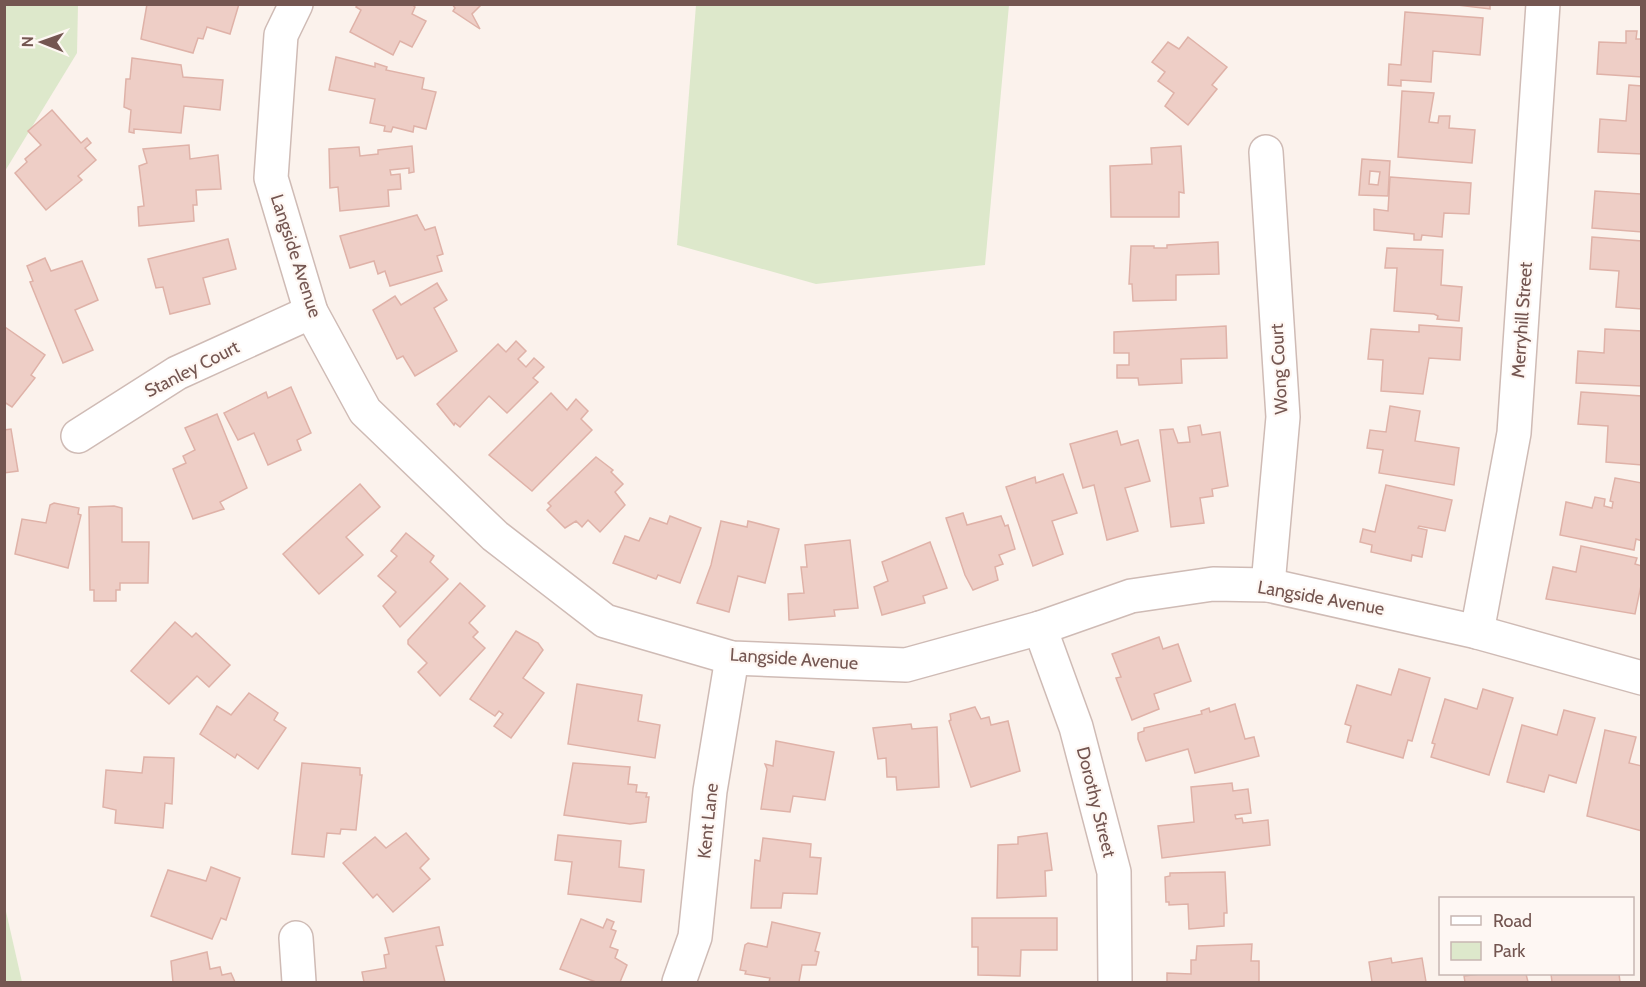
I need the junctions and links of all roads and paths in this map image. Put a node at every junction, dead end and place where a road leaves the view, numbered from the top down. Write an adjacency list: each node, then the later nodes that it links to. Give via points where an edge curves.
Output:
1 (296, 4): 4 (street, Langside Avenue, via 281,35 271,178)
2 (1543, 4): 8 (street, Merryhill Street, via 1514,433)
3 (1266, 152): 6 (street, Wong Court, via 1283,417)
4 (311, 312): 5 (street, Stanley Court, via 177,373); 9 (street, Langside Avenue, via 365,411 495,536 605,621)
5 (78, 435)
6 (1268, 585): 7 (street, Langside Avenue, via 1213,584 1131,596); 8 (street, Langside Avenue)
7 (1040, 628): 9 (street, Langside Avenue, via 906,666); 14 (street, Dorothy Street, via 1076,727 1114,872)
8 (1477, 632): 10 (street, Langside Avenue)
9 (732, 658): 13 (street, Kent Lane, via 710,791 695,937)
10 (1641, 678)
11 (296, 938): 12 (street)
12 (299, 982)
13 (679, 982)
14 (1115, 982)

